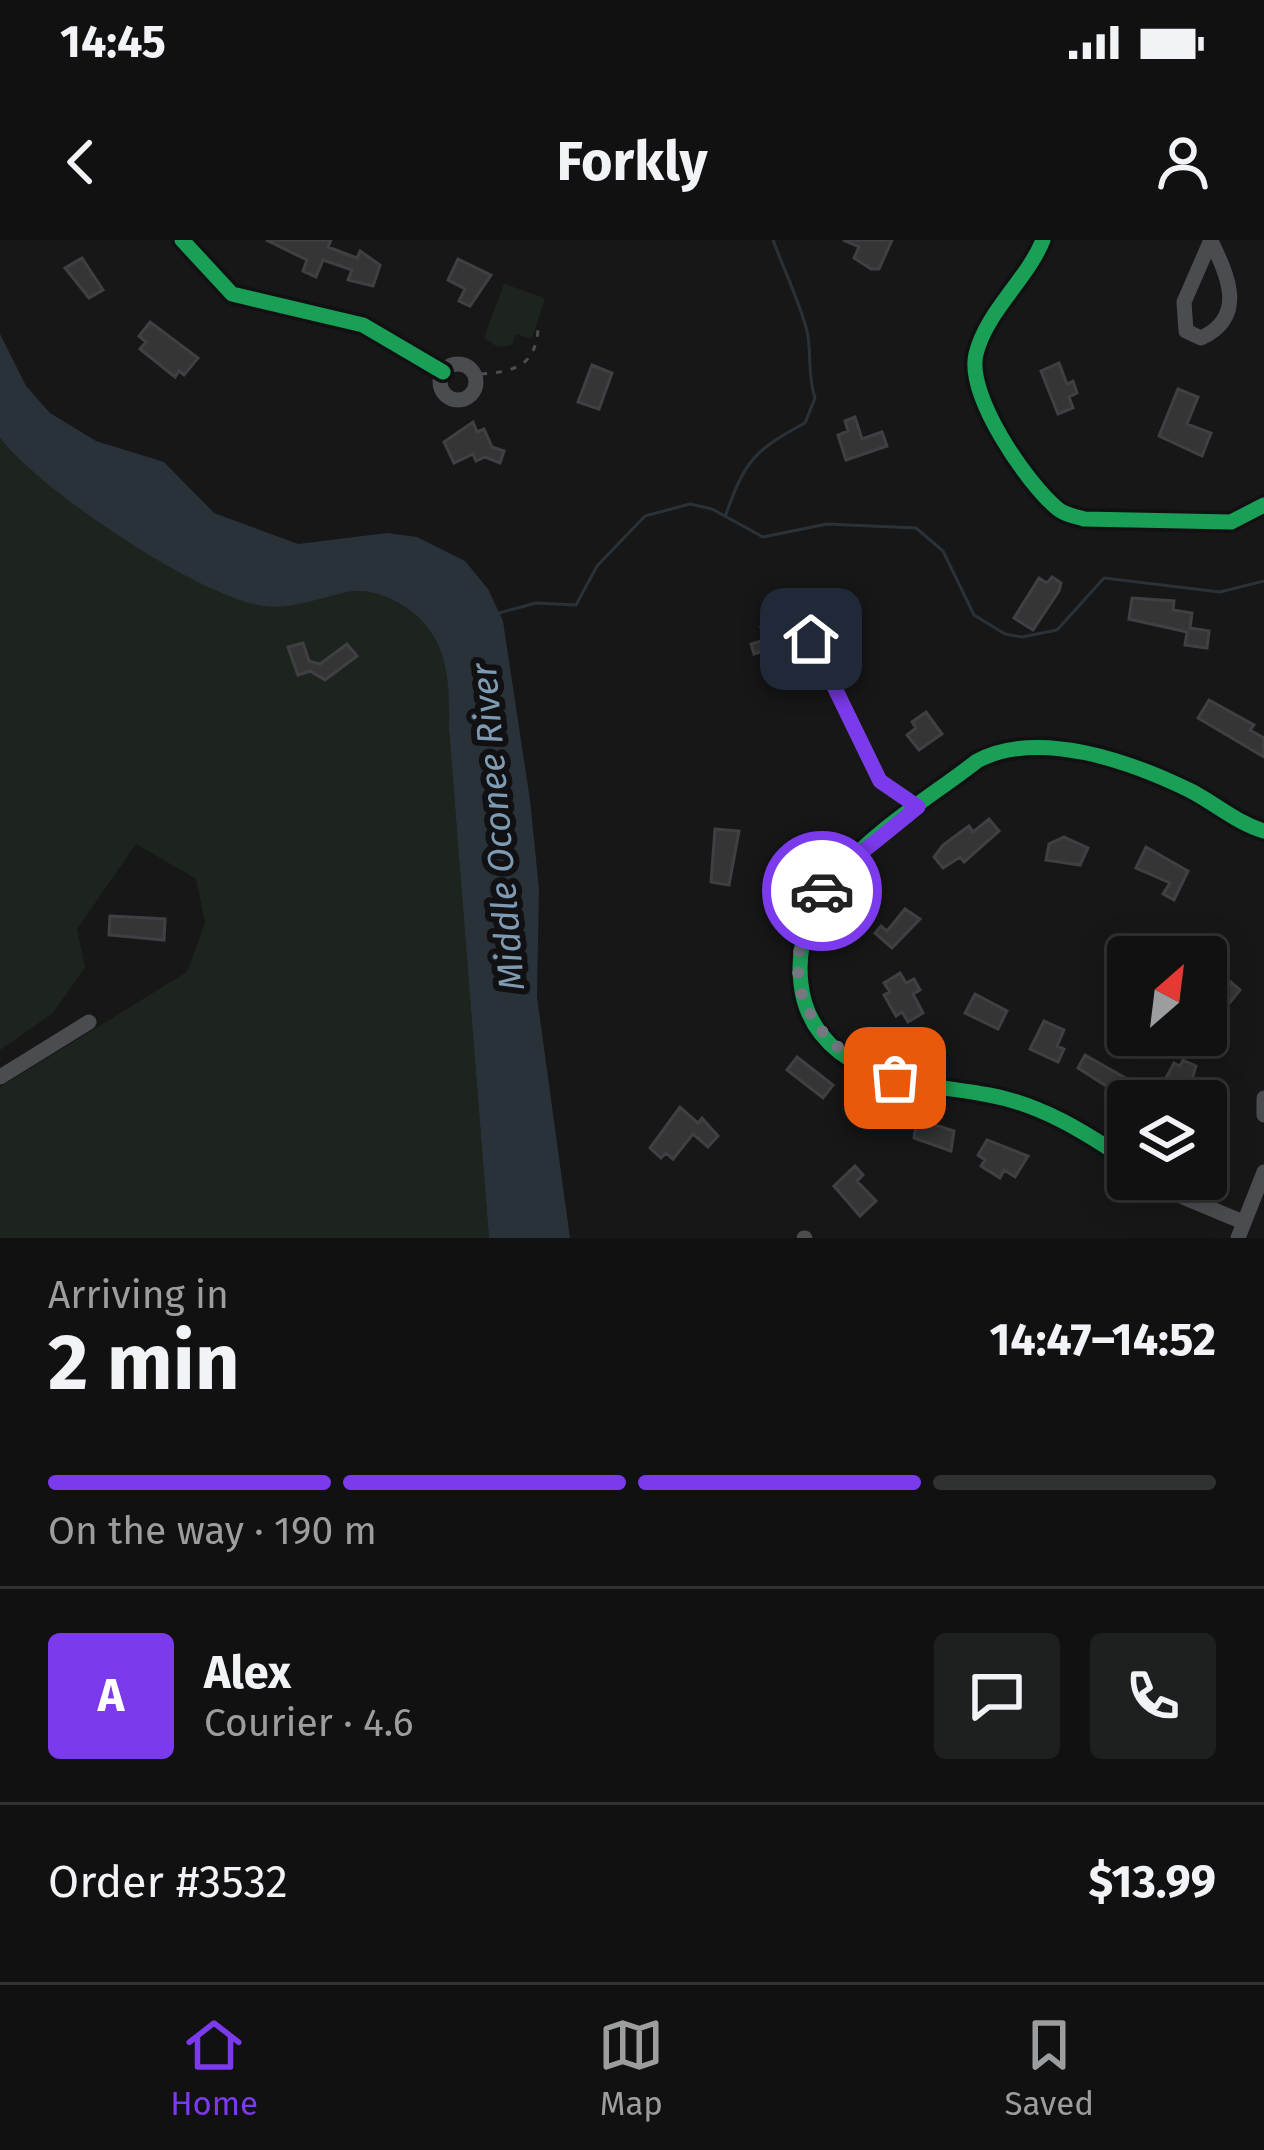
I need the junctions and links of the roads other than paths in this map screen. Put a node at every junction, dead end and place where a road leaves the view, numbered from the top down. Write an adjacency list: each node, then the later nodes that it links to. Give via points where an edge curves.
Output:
1 (182, 240): 4 (street, via 232,294 363,325)
2 (1042, 240): 5 (street, via 984,337 975,373 996,427 1036,487 1062,513 1104,520 1231,522)
3 (1211, 241): 3 (street, via 1184,302 1186,331 1201,338 1231,306)
4 (443, 372)
5 (1264, 506)
6 (811, 639): 7 (street, via 880,781)
7 (918, 807): 8 (street, via 998,750 1056,749 1149,773); 13 (street, via 845,866 808,916 803,1005 838,1052 864,1067 1022,1103)
8 (1264, 831)
9 (89, 1022): 10 (street)
10 (0, 1077)
11 (1264, 1098): 12 (street)
12 (1264, 1115)
13 (1107, 1147)
14 (1264, 1172): 16 (street)
15 (1189, 1200): 16 (street)
16 (1241, 1230)

